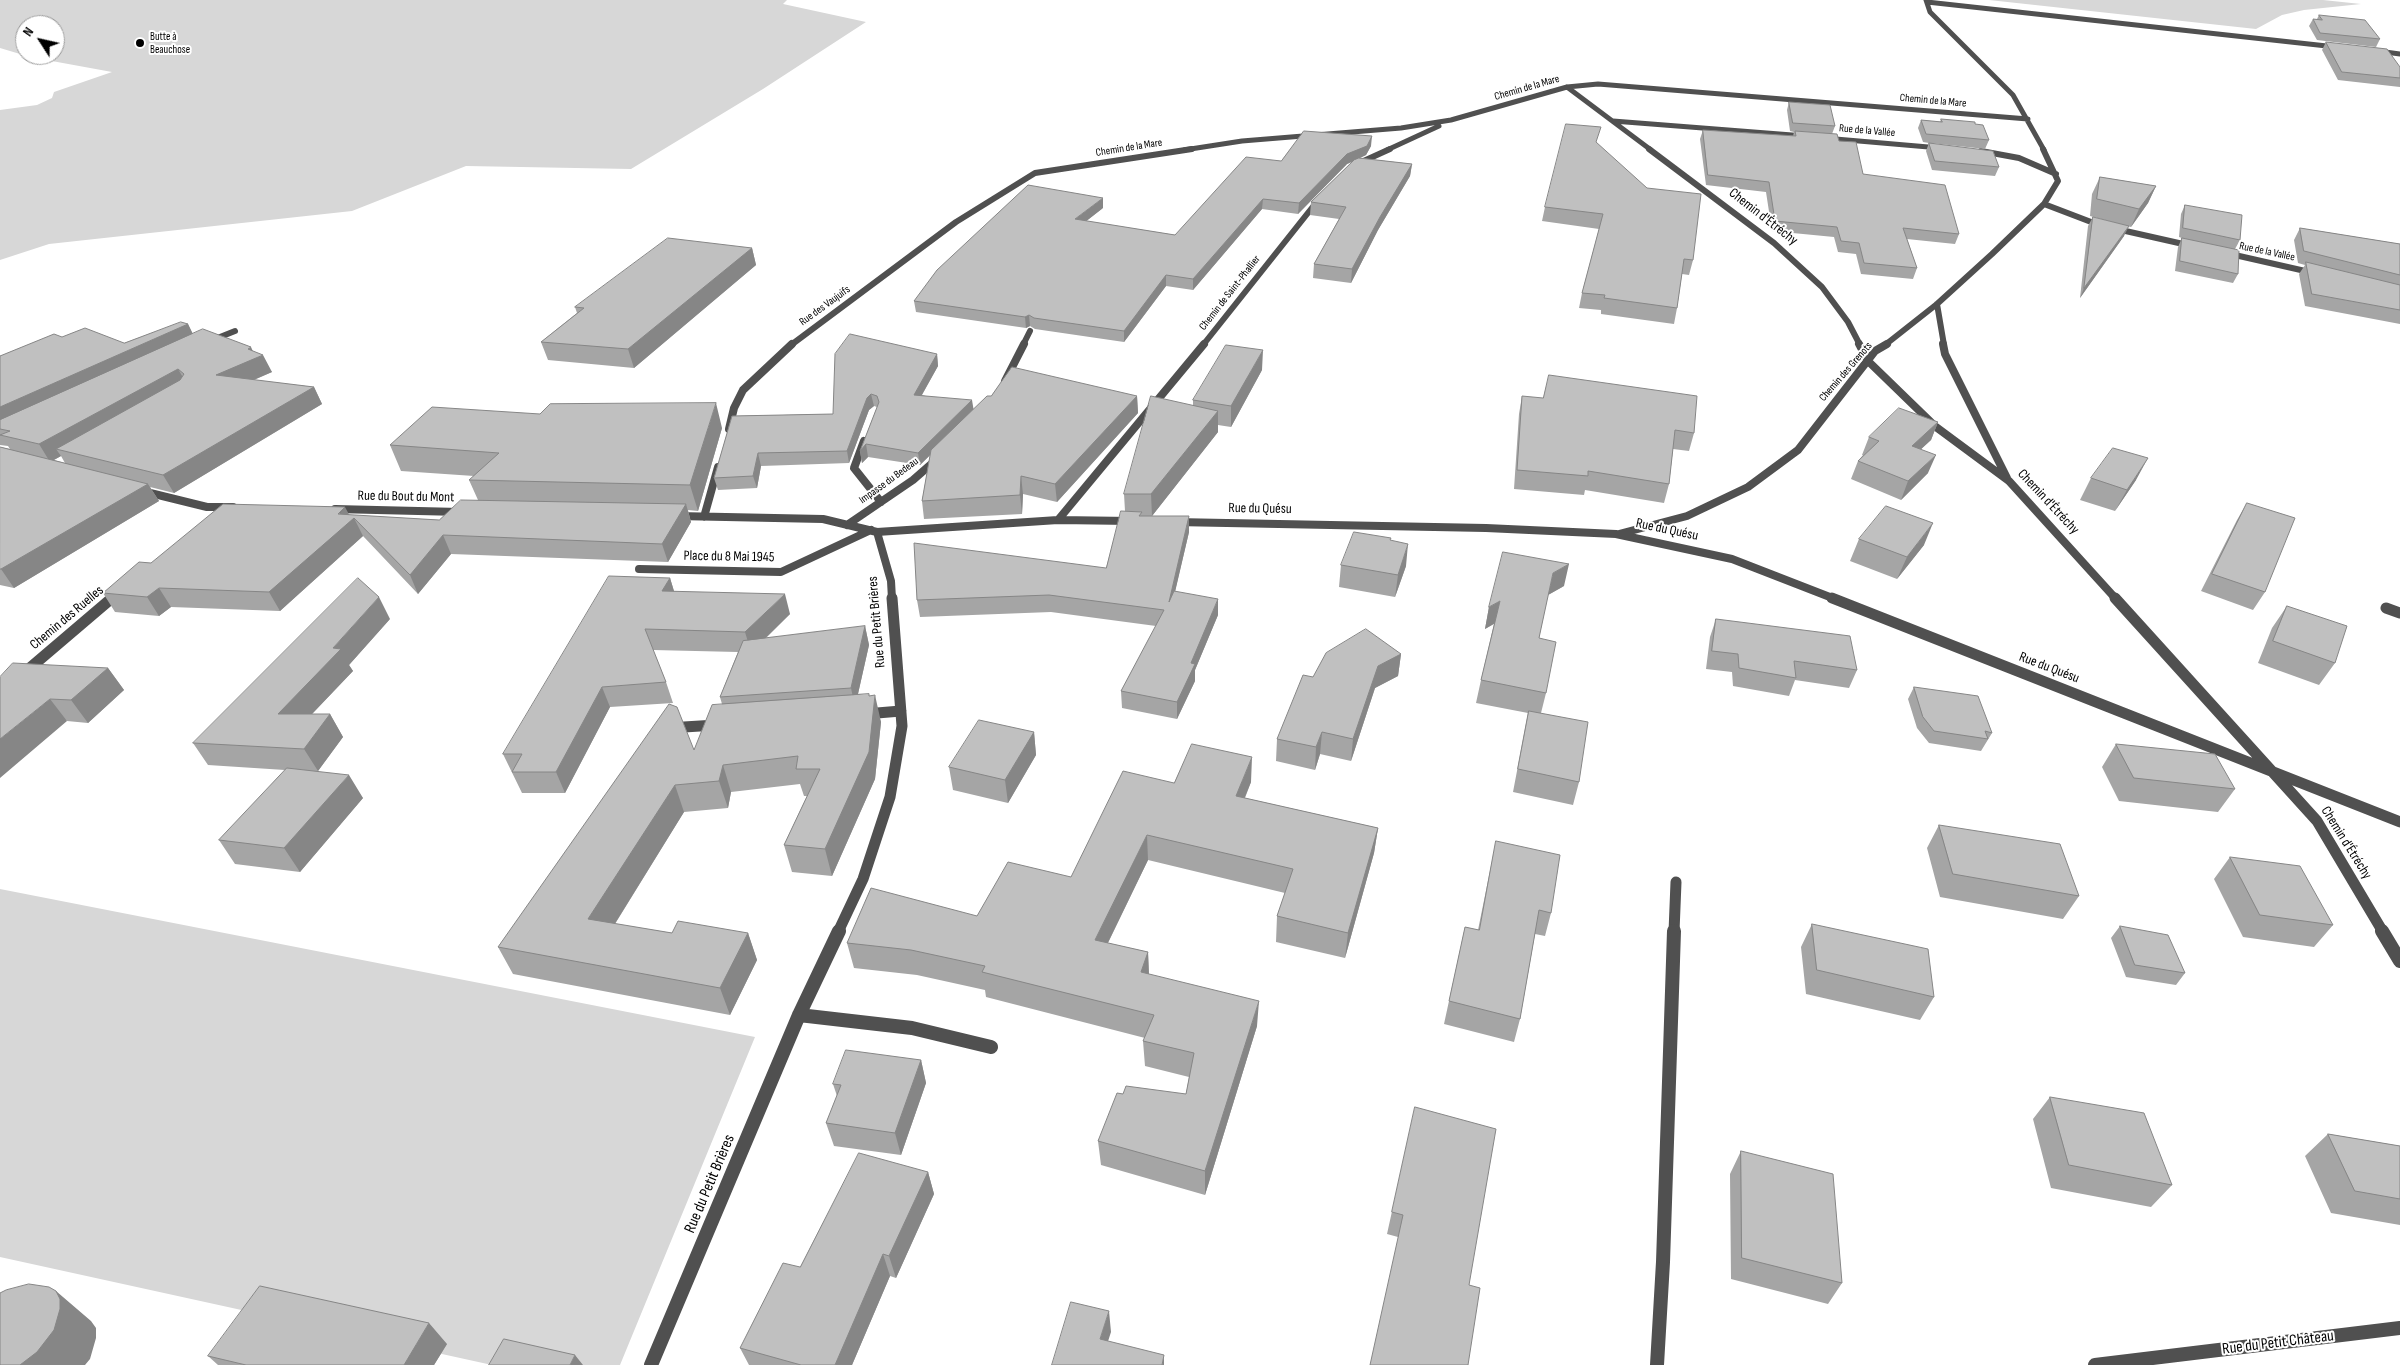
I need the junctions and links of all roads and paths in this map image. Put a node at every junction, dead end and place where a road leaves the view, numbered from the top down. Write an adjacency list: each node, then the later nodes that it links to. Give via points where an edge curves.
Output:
1 (1927, 1): 2 (street); 6 (street, via 1930,12 2013,95)
2 (2342, 48)
3 (2371, 51): 4 (street)
4 (2400, 54)
5 (1567, 87): 6 (street, Chemin de la Mare, via 1598,84); 7 (street, Chemin de la Mare); 8 (street, Chemin d'Étréchy)
6 (2028, 119): 15 (street)
7 (1452, 120): 13 (street); 14 (street, Chemin de la Mare, via 1401,128 1242,141)
8 (1612, 121): 9 (street); 25 (street, Chemin d'Étréchy, via 1774,243 1815,280 1848,322)
9 (1808, 136)
10 (1818, 137): 11 (street, Rue de la Vallée)
11 (1947, 148)
12 (1976, 151): 15 (street, via 2019,158)
13 (1350, 168)
14 (1036, 173): 27 (street, Rue des Vaujuifs, via 956,222 798,338 743,390)
15 (2056, 174): 17 (street, Chemin des Grenots, via 2058,181)
16 (1323, 194): 41 (street, Chemin de Saint-Phallier)
17 (2044, 204): 18 (street, via 2099,225); 21 (street, Chemin des Grenots)
18 (2196, 247)
19 (2215, 251): 20 (street, Rue de la Vallée)
20 (2318, 274)
21 (1937, 304): 25 (street, Chemin des Grenots, via 1895,339 1875,351); 31 (street, via 1945,354)
22 (235, 330): 24 (street)
23 (1030, 332): 26 (street)
24 (198, 346)
25 (1868, 361): 31 (street, Chemin d'Étréchy, via 1936,427); 46 (street, Chemin des Grenots, via 1798,450 1748,487 1687,516)
26 (1000, 389)
27 (727, 435)
28 (866, 436): 33 (street, via 854,468)
29 (943, 452): 33 (street, Impasse du Bedeau, via 913,480)
30 (719, 462): 39 (street)
31 (2009, 481): 56 (street, Chemin d'Étréchy)
32 (130, 488): 34 (street, via 207,507)
33 (881, 502): 44 (street, Impasse du Bedeau)
34 (221, 507): 35 (street); 40 (street)
35 (240, 507)
36 (329, 509): 37 (street, Rue du Bout du Mont)
37 (467, 512)
38 (665, 516): 39 (street)
39 (704, 517): 44 (street, via 823,519)
40 (206, 520)
41 (1058, 520): 42 (street); 45 (street)
42 (1145, 522)
43 (1165, 522): 46 (street, Rue du Quésu, via 1486,528)
44 (847, 525): 45 (street)
45 (874, 531): 47 (street, Place du 8 Mai 1945, via 781,572); 52 (street, Rue du Petit Brières, via 891,580)
46 (1616, 534): 56 (street, Rue du Quésu, via 1732,559)
47 (639, 569)
48 (123, 589): 51 (street, Chemin des Ruelles)
49 (2386, 608): 50 (street)
50 (2400, 613)
51 (14, 681)
52 (901, 711): 53 (street); 60 (street, Rue du Petit Brières, via 902,726 890,797 866,870)
53 (852, 715)
54 (724, 724): 55 (street)
55 (684, 727)
56 (2274, 772): 57 (street, Rue du Quésu); 59 (street, Chemin d'Étréchy, via 2317,822)
57 (2400, 822)
58 (1676, 882): 64 (street)
59 (2400, 961)
60 (799, 1015): 61 (street, via 912,1028); 63 (street, Rue du Petit Brières)
61 (991, 1047)
62 (2400, 1328): 65 (street, Rue du Petit Château)
63 (651, 1365)
64 (1657, 1365)
65 (2096, 1365)

